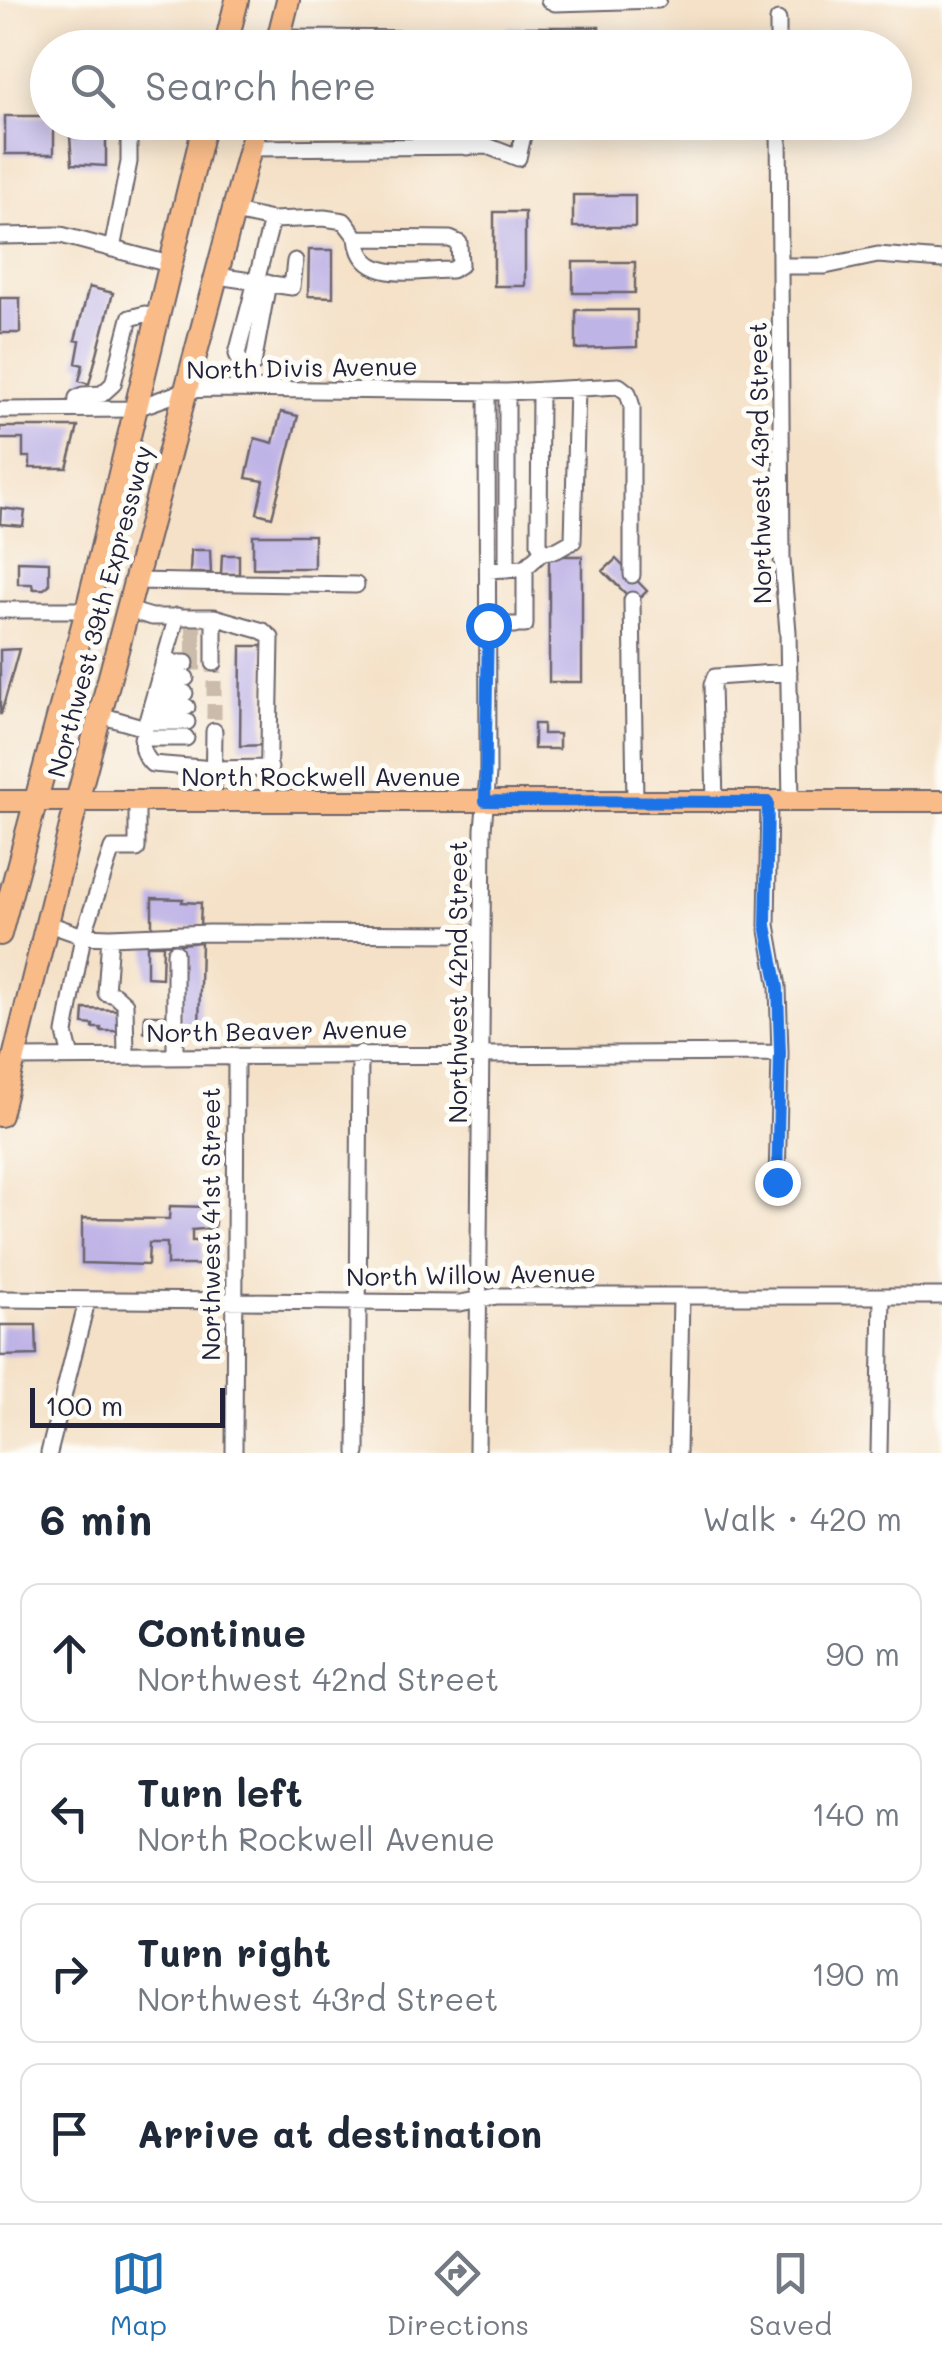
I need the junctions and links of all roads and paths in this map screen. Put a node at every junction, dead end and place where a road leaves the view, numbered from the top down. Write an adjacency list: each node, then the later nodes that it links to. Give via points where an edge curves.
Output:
1 (237, 0): 6 (highway)
2 (288, 0): 7 (highway)
3 (549, 0): 4 (street)
4 (658, 0)
5 (778, 20): 8 (street)
6 (229, 30)
7 (280, 30)
8 (778, 30)
9 (129, 140): 21 (street)
10 (201, 140): 24 (highway, Northwest 39th Expressway)
11 (253, 140): 16 (highway, Northwest 39th Expressway)
12 (468, 140): 15 (street)
13 (522, 140): 15 (street, via 518,158)
14 (779, 140): 25 (street, Northwest 43rd Street)
15 (468, 146): 16 (street)
16 (251, 148): 17 (highway, Northwest 39th Expressway)
17 (234, 212): 18 (street); 26 (highway, Northwest 39th Expressway)
18 (272, 220): 20 (street, via 344,221); 27 (street)
19 (0, 236): 21 (street, via 61,235)
20 (357, 238): 20 (street, via 450,239 459,242 460,265 378,271 358,254)
21 (112, 249): 24 (street)
22 (942, 260): 25 (street, via 878,255 825,266)
23 (295, 262): 27 (street, via 292,287)
24 (169, 264): 28 (highway, Northwest 39th Expressway)
25 (780, 266): 53 (street, Northwest 43rd Street)
26 (217, 276): 27 (street); 30 (highway, Northwest 39th Expressway)
27 (262, 282)
28 (156, 319): 34 (highway, Northwest 39th Expressway); 35 (street, via 130,318 113,384 102,394 77,398)
29 (576, 388): 31 (street, North Divis Avenue); 39 (street, via 573,540); 42 (street, North Divis Avenue, via 618,386 628,393)
30 (187, 390): 32 (street, North Divis Avenue); 34 (street, North Divis Avenue); 43 (highway, Northwest 39th Expressway)
31 (540, 390): 33 (street, North Divis Avenue); 39 (street)
32 (487, 392): 33 (street, North Divis Avenue); 38 (street, Northwest 42nd Street)
33 (507, 392): 37 (street)
34 (134, 408): 35 (street, North Divis Avenue); 47 (highway, Northwest 39th Expressway)
35 (76, 409): 36 (street, North Divis Avenue)
36 (0, 410)
37 (507, 488): 38 (street); 41 (street)
38 (487, 489): 40 (street, Northwest 42nd Street)
39 (534, 560): 41 (street); 51 (street, via 525,624)
40 (488, 570): 41 (street); 51 (street, Northwest 42nd Street)
41 (507, 570)
42 (632, 575)
43 (136, 581): 44 (street); 48 (highway, Northwest 39th Expressway)
44 (356, 585)
45 (632, 600): 67 (street)
46 (0, 610): 47 (street)
47 (87, 610): 60 (highway, Northwest 39th Expressway)
48 (128, 610): 49 (street); 55 (highway, Northwest 39th Expressway)
49 (176, 616): 50 (street); 54 (street)
50 (214, 616): 52 (street); 57 (street, via 271,638)
51 (488, 625): 65 (street, Northwest 42nd Street)
52 (210, 646)
53 (789, 672): 68 (street, via 720,674 712,685); 70 (street, Northwest 43rd Street)
54 (170, 688): 55 (street); 58 (street, via 142,754 152,764)
55 (100, 715): 61 (highway, Northwest 39th Expressway)
56 (212, 735): 58 (street)
57 (270, 768): 58 (street); 64 (street)
58 (214, 769): 63 (street)
59 (0, 801): 60 (main road, North Rockwell Avenue)
60 (38, 801): 61 (main road, North Rockwell Avenue); 71 (highway, Northwest 39th Expressway)
61 (76, 801): 62 (main road, North Rockwell Avenue); 72 (highway, Northwest 39th Expressway)
62 (137, 801): 63 (main road, North Rockwell Avenue); 75 (street, via 137,848 112,849)
63 (213, 801): 64 (main road, North Rockwell Avenue)
64 (268, 801): 65 (main road, North Rockwell Avenue)
65 (485, 801): 67 (main road, North Rockwell Avenue); 74 (street, Northwest 42nd Street)
66 (942, 801): 70 (main road, North Rockwell Avenue)
67 (635, 802): 68 (main road, North Rockwell Avenue)
68 (715, 802): 69 (main road, North Rockwell Avenue)
69 (768, 802): 70 (main road, North Rockwell Avenue); 78 (street, via 766,925 778,988)
70 (792, 802)
71 (4, 898): 73 (highway, Northwest 39th Expressway)
72 (46, 923): 75 (street); 85 (highway, Northwest 39th Expressway)
73 (0, 934)
74 (482, 934): 76 (street); 80 (street, Northwest 42nd Street)
75 (83, 936): 76 (street); 84 (street, via 65,1033)
76 (110, 937): 81 (street, via 106,994 124,1004)
77 (174, 952): 82 (street)
78 (780, 1053): 80 (street, North Beaver Avenue); 87 (street)
79 (360, 1054): 80 (street, North Beaver Avenue); 83 (street, North Beaver Avenue); 94 (street)
80 (481, 1054): 92 (street, Northwest 42nd Street)
81 (126, 1056): 82 (street, North Beaver Avenue); 84 (street, North Beaver Avenue)
82 (175, 1056): 83 (street, North Beaver Avenue)
83 (236, 1056): 95 (street, Northwest 41st Street)
84 (71, 1057): 85 (street, North Beaver Avenue)
85 (14, 1058): 86 (highway, Northwest 39th Expressway)
86 (0, 1115)
87 (777, 1182)
88 (882, 1296): 89 (street, North Willow Avenue); 90 (street, North Willow Avenue); 101 (street)
89 (942, 1296)
90 (681, 1297): 92 (street, North Willow Avenue); 100 (street)
91 (0, 1299): 93 (street, North Willow Avenue)
92 (479, 1300): 94 (street, North Willow Avenue); 99 (street, Northwest 42nd Street)
93 (88, 1301): 95 (street, North Willow Avenue); 96 (street)
94 (358, 1301): 95 (street, North Willow Avenue); 98 (street)
95 (234, 1302): 97 (street, Northwest 41st Street)
96 (49, 1453)
97 (234, 1453)
98 (357, 1453)
99 (478, 1453)
100 (678, 1453)
101 (879, 1453)

